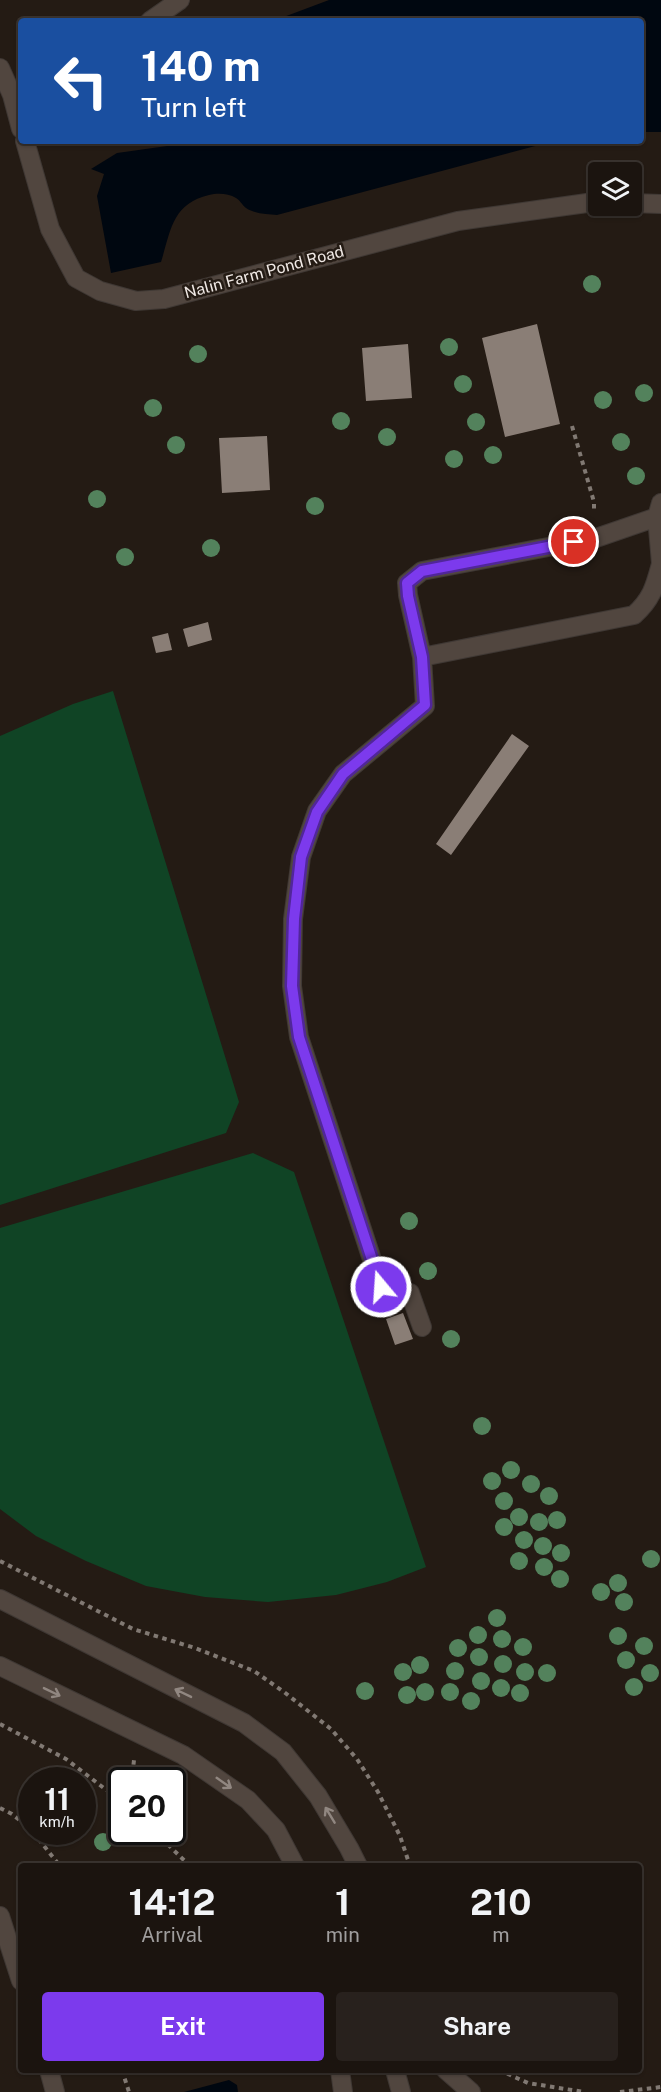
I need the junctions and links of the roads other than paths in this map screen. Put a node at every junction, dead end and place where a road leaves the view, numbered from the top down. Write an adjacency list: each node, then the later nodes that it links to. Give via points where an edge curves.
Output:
1 (180, 0): 2 (street)
2 (154, 18)
3 (0, 68): 4 (street)
4 (16, 93)
5 (26, 144): 6 (street, Nalin Farm Pond Road, via 50,229 76,278 100,291 136,301 164,298 458,221)
6 (588, 203)
7 (642, 203): 8 (street)
8 (661, 204)
9 (659, 510): 10 (street); 11 (street, via 596,538 422,571 407,583)
10 (661, 563): 11 (street, via 647,604 634,615)
11 (422, 657): 12 (street, via 425,705 343,774 317,812 301,857 292,986 299,1037 381,1287 410,1293)
12 (422, 1327)
13 (0, 1599): 16 (street, one-way to 13, via 318,1796 283,1752 244,1723)
14 (0, 1666): 15 (street, one-way to 15, via 183,1755 248,1800 276,1830)
15 (293, 1863)
16 (356, 1863)
17 (0, 1916): 18 (street)
18 (18, 1972)
19 (50, 2073): 23 (street)
20 (340, 2073): 24 (street)
21 (395, 2073): 25 (street)
22 (449, 2073): 26 (street)
23 (56, 2092)
24 (343, 2092)
25 (401, 2092)
26 (471, 2092)

